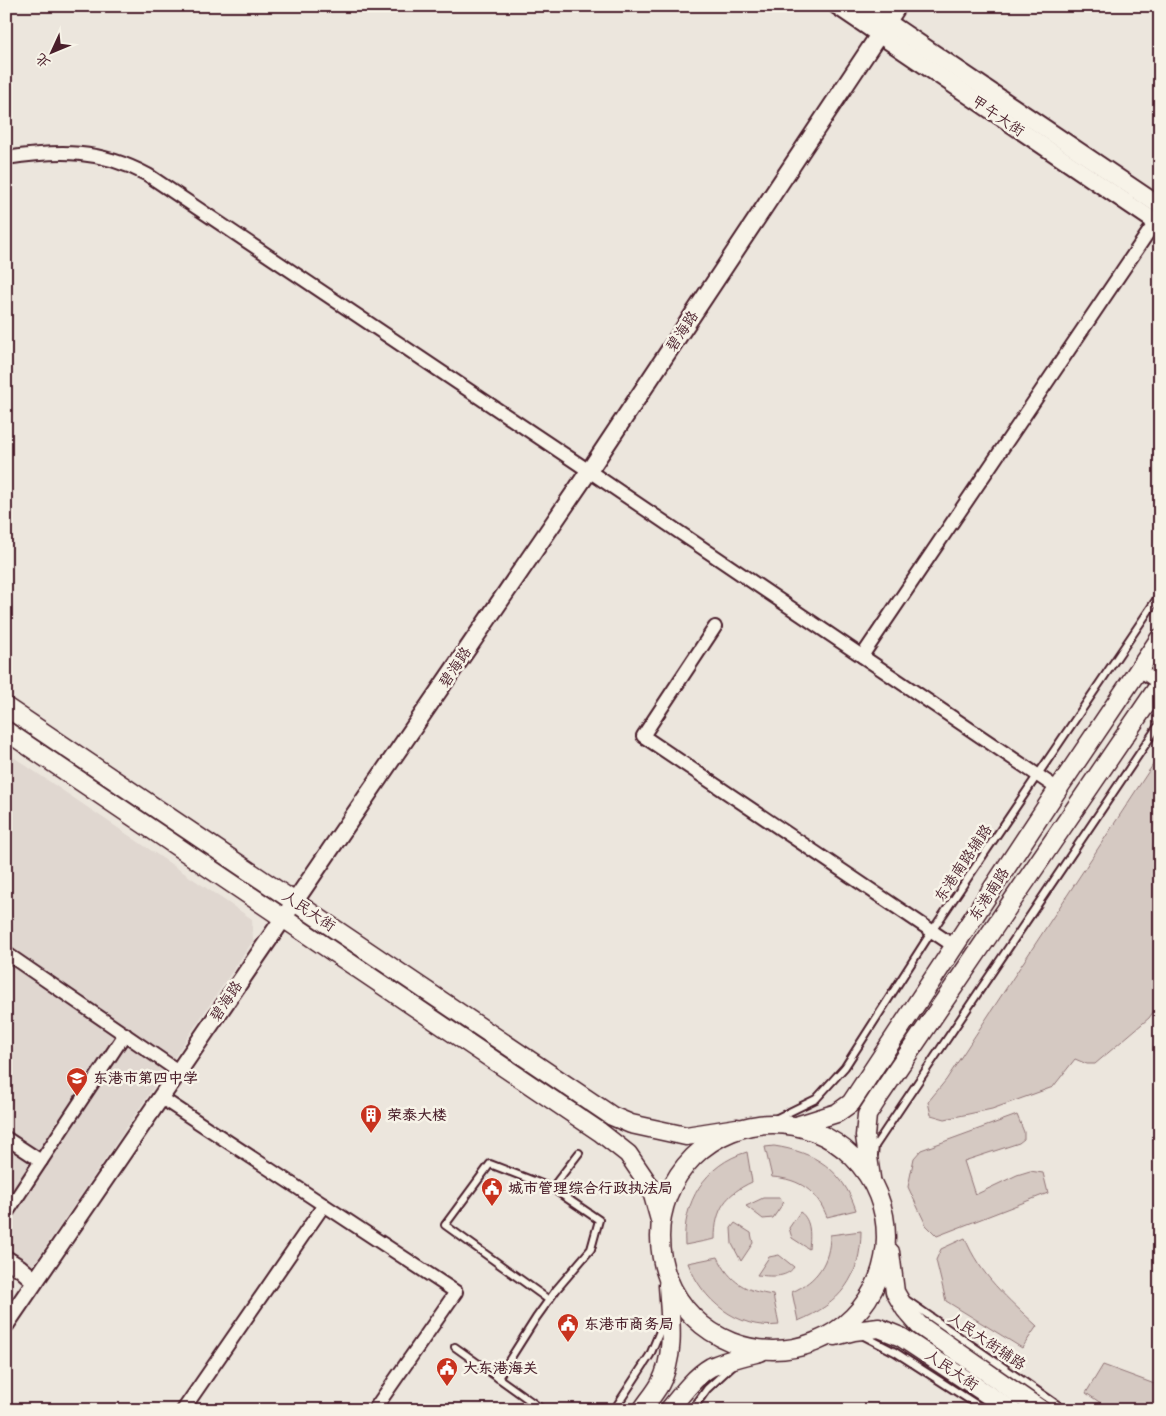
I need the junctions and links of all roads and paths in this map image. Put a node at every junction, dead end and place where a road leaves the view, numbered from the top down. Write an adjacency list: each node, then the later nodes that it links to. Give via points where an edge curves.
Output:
1 (836, 6): 4 (street, 甲午大街)
2 (864, 6): 4 (street, 甲午大街)
3 (898, 6): 4 (street, 碧海路)
4 (883, 29): 6 (street, 甲午大街); 7 (street, 甲午大街); 8 (street, 碧海路)
5 (6, 158): 8 (street, via 44,153 86,154 133,166)
6 (1160, 206)
7 (1158, 221): 12 (street)
8 (589, 471): 12 (street); 20 (street, 碧海路)
9 (1160, 594): 18 (lane, 东港南路辅路)
10 (715, 627): 22 (street, via 643,736)
11 (1160, 638): 13 (main road, 东港南路)
12 (862, 656): 18 (street)
13 (1138, 670): 14 (street); 19 (main road, 东港南路)
14 (1160, 684): 34 (main road, 东港南路, via 867,1115 865,1136)
15 (6, 707): 20 (main road, 人民大街)
16 (1160, 723): 34 (lane, via 875,1146)
17 (6, 732): 21 (main road, 人民大街)
18 (1038, 775): 19 (street); 22 (lane, 东港南路辅路)
19 (1058, 789): 23 (main road, 东港南路)
20 (294, 901): 21 (street, 碧海路); 30 (main road, 人民大街, via 612,1116 631,1124 686,1136)
21 (282, 918): 26 (street, 碧海路); 38 (main road, 人民大街, via 628,1154 651,1188)
22 (932, 931): 23 (street); 28 (lane, 东港南路辅路, via 845,1067 816,1099)
23 (954, 946): 29 (main road, 东港南路, via 851,1103 837,1113)
24 (6, 953): 25 (street)
25 (125, 1034): 26 (street); 33 (street)
26 (178, 1071): 27 (street, 碧海路)
27 (160, 1097): 36 (street); 42 (street, 碧海路)
28 (767, 1122): 29 (main road); 30 (main road)
29 (799, 1125): 34 (main road, via 827,1136 851,1154)
30 (737, 1128): 38 (main road, via 707,1143 685,1163 668,1190)
31 (6, 1138): 33 (street)
32 (579, 1152): 35 (lane)
33 (40, 1161): 37 (street)
34 (871, 1178): 39 (main road, via 883,1206)
35 (552, 1188): 44 (lane, via 599,1220 592,1249); 44 (lane, via 490,1164 445,1225)
36 (324, 1205): 53 (street); 54 (street, via 456,1292)
37 (6, 1214)
38 (660, 1220): 41 (main road, via 660,1251)
39 (887, 1237): 43 (main road); 48 (main road, via 883,1268 870,1296 851,1320)
40 (6, 1259): 42 (street)
41 (668, 1280): 45 (main road); 50 (main road, via 684,1308 708,1330 736,1344)
42 (35, 1281): 46 (street, 碧海路)
43 (895, 1292): 62 (main road, via 918,1325); 63 (lane, 人民大街辅路)
44 (550, 1300): 52 (lane)
45 (670, 1309): 56 (lane, via 650,1355); 57 (main road, via 669,1361 660,1384)
46 (6, 1324)
47 (854, 1331): 48 (main road, 人民大街); 60 (lane, via 895,1352); 61 (main road, 人民大街, via 879,1328 901,1336)
48 (825, 1339): 50 (main road, 人民大街, via 796,1348)
49 (455, 1347): 52 (lane)
50 (765, 1350): 51 (main road)
51 (741, 1357): 58 (main road, via 710,1368 689,1385); 59 (lane, via 707,1389)
52 (498, 1378): 55 (lane)
53 (183, 1410)
54 (374, 1410)
55 (543, 1410)
56 (614, 1410)
57 (642, 1410)
58 (669, 1410)
59 (692, 1410)
60 (985, 1410)
61 (1011, 1410)
62 (1041, 1410)
63 (1065, 1410)

